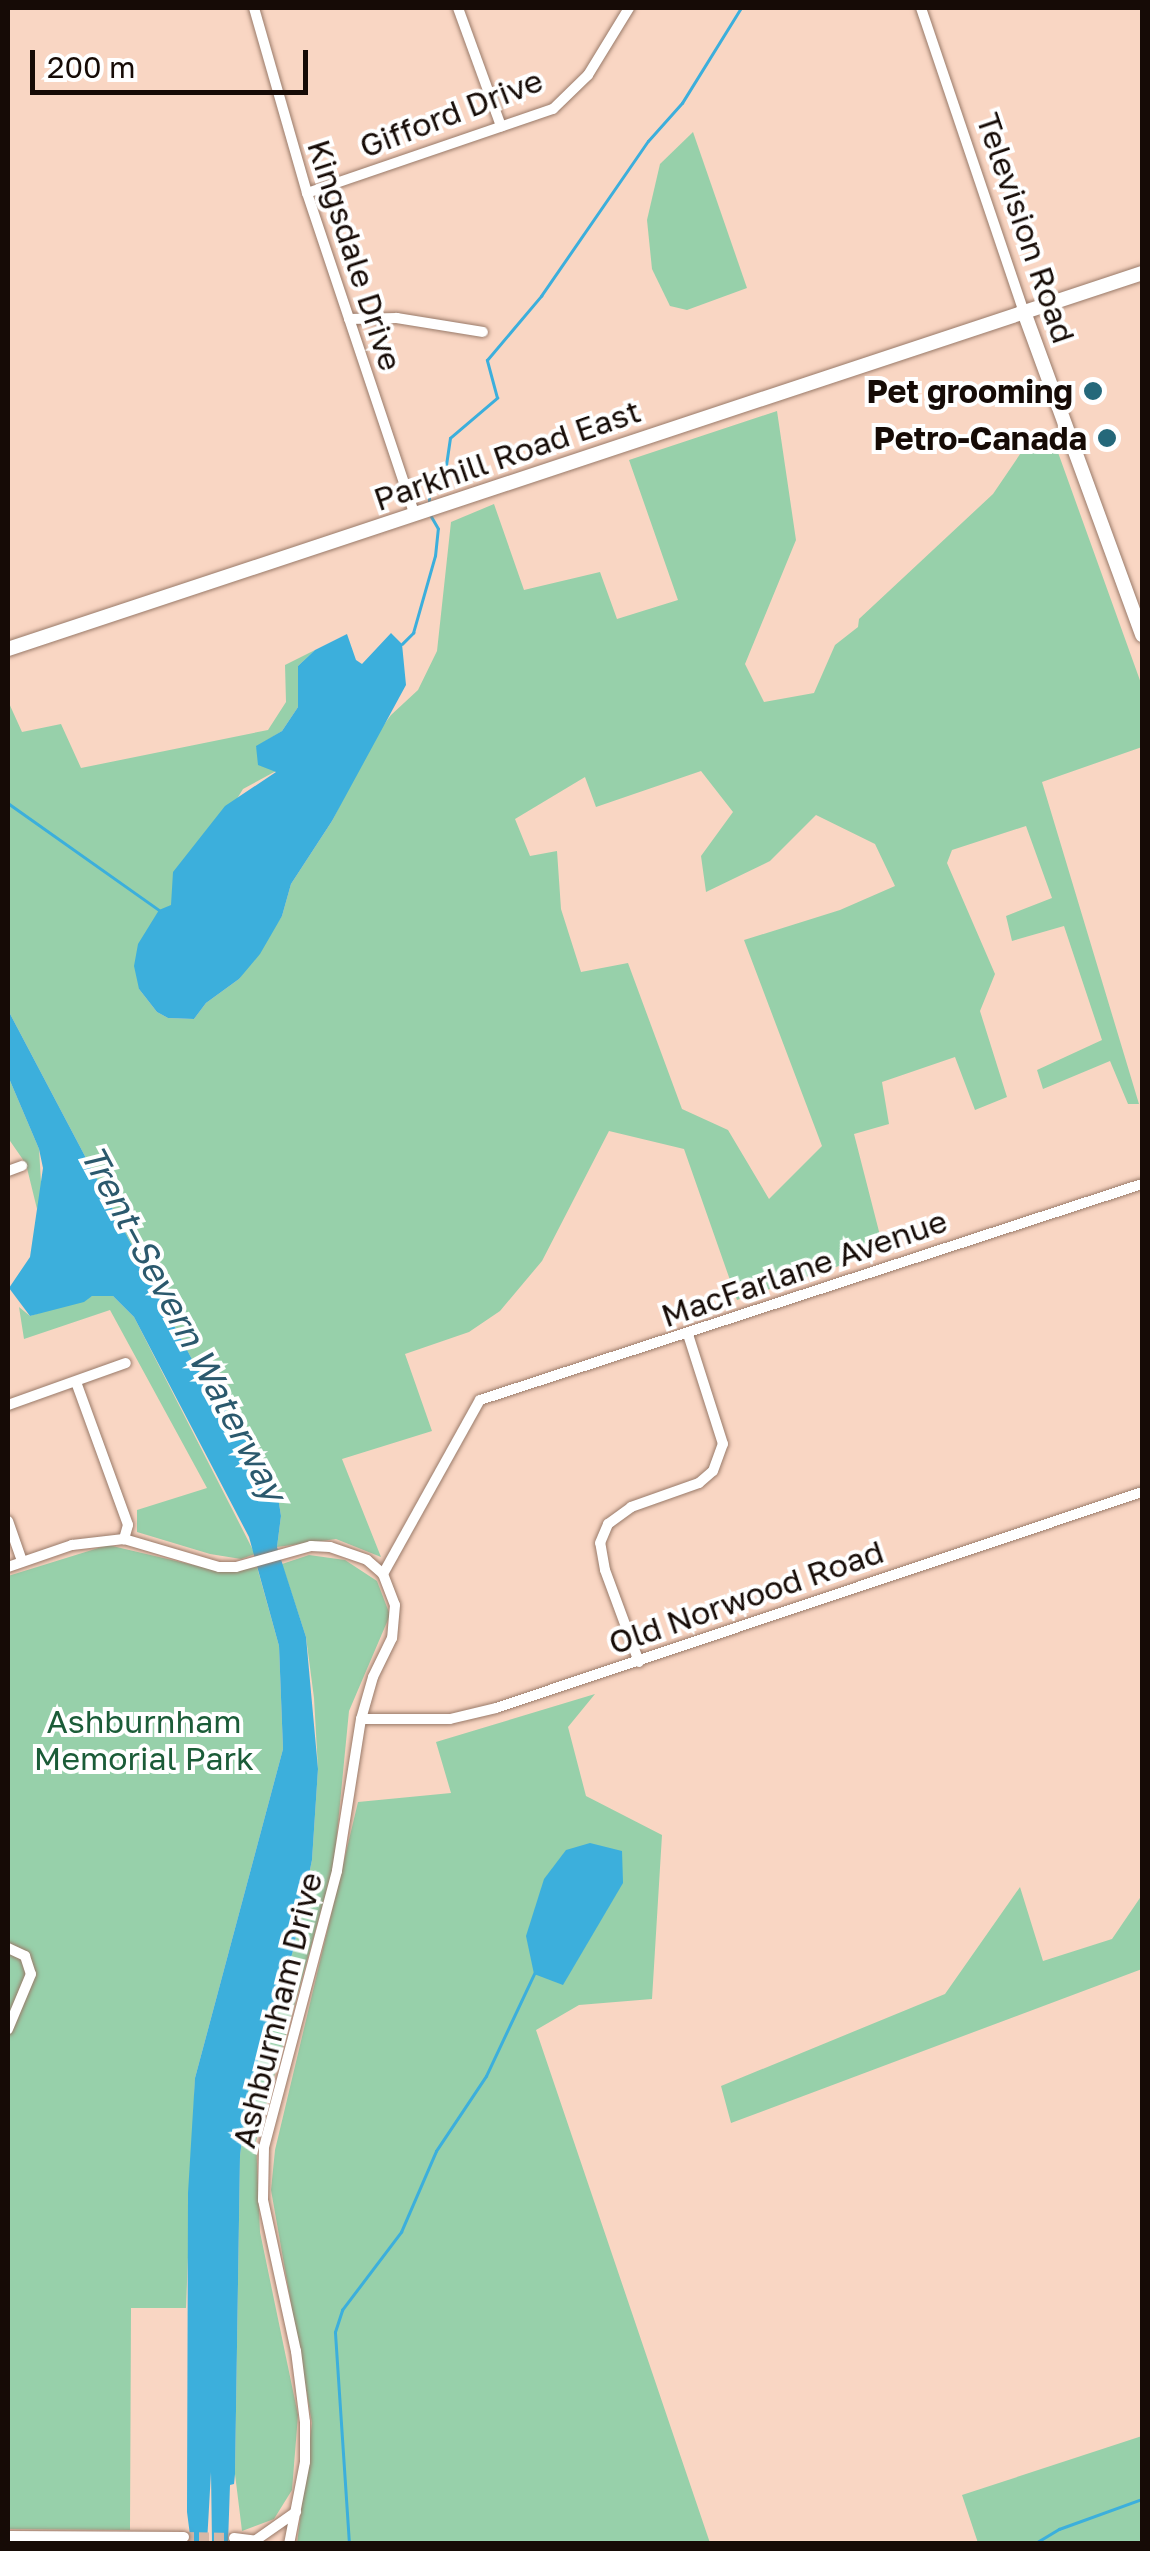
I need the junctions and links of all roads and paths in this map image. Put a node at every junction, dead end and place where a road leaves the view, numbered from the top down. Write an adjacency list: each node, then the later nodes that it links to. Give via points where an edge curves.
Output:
1 (254, 8): 6 (street, Kingsdale Drive)
2 (458, 8): 5 (street)
3 (629, 8): 5 (street, Gifford Drive, via 588,75 553,108)
4 (921, 8): 8 (street, Television Road)
5 (501, 126): 6 (street, Gifford Drive)
6 (307, 193): 9 (street, Kingsdale Drive)
7 (1142, 273): 8 (main road, Parkhill Road East)
8 (1024, 312): 11 (main road, Parkhill Road East); 12 (main road, Television Road)
9 (349, 319): 10 (street, via 397,318); 11 (street, Kingsdale Drive)
10 (483, 332)
11 (414, 516): 13 (main road, Parkhill Road East)
12 (1142, 634)
13 (8, 649)
14 (22, 1166): 15 (street)
15 (8, 1171)
16 (1142, 1184): 17 (street, MacFarlane Avenue)
17 (688, 1334): 26 (street, MacFarlane Avenue, via 480,1400); 27 (street, via 723,1444 712,1471 699,1483 631,1507 608,1524 600,1543)
18 (126, 1363): 19 (street)
19 (76, 1382): 20 (street); 23 (street, via 128,1524)
20 (8, 1405)
21 (1142, 1492): 27 (street, Old Norwood Road)
22 (8, 1521): 24 (street)
23 (124, 1539): 24 (street, via 72,1545); 26 (street, via 220,1567 330,1547 367,1560)
24 (22, 1561): 25 (street)
25 (8, 1567)
26 (383, 1574): 28 (street, Ashburnham Drive, via 395,1605 392,1638)
27 (639, 1662): 28 (street, Old Norwood Road, via 450,1719)
28 (361, 1719): 31 (street, Ashburnham Drive, via 337,1871 264,2147 263,2200 305,2422)
29 (8, 1948): 30 (street, via 25,1956 31,1974)
30 (8, 2029)
31 (296, 2512): 36 (street); 37 (street, Ashburnham Drive)
32 (8, 2536): 35 (street)
33 (184, 2537): 35 (street)
34 (234, 2538): 36 (street)
35 (86, 2540)
36 (259, 2542)
37 (290, 2544)

